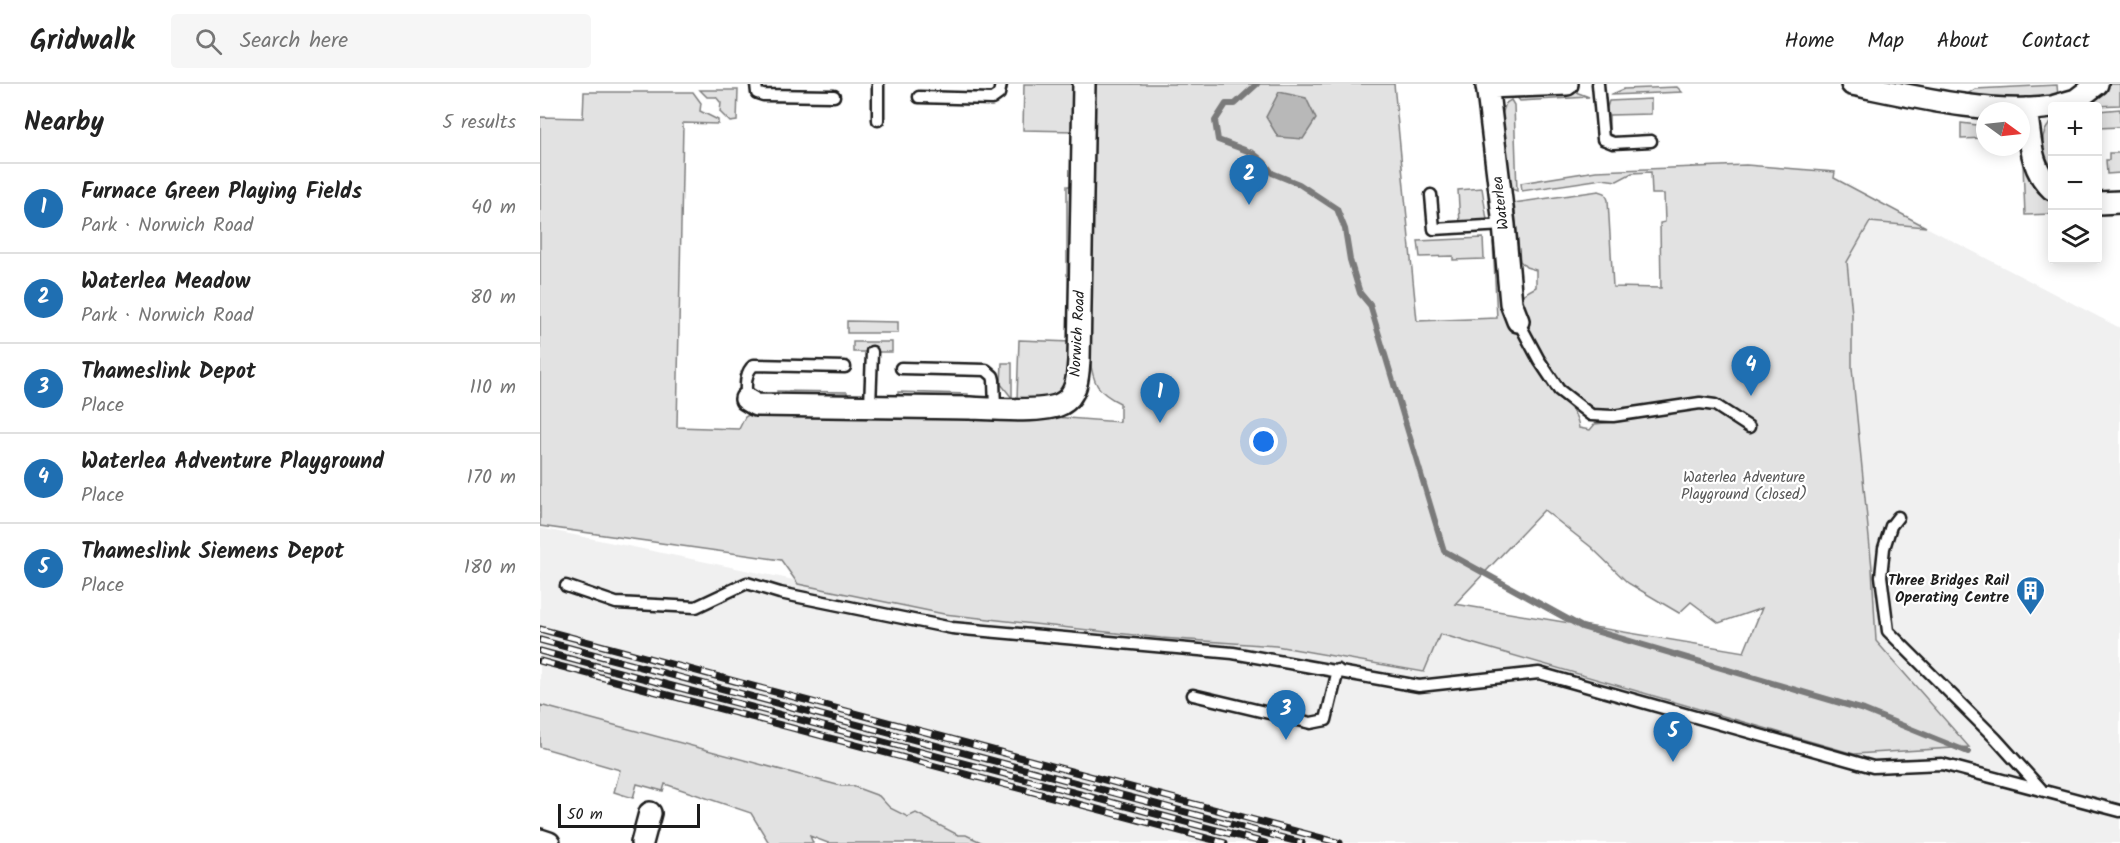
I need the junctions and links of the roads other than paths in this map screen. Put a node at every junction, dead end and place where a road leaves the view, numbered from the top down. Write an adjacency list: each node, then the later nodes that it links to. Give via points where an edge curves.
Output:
1 (756, 84): 11 (lane, via 758,93 763,95)
2 (878, 84): 17 (lane)
3 (1001, 84): 12 (lane, via 999,94 992,99)
4 (1084, 84): 31 (street, Norwich Road, via 1079,360 1075,388 1059,406)
5 (1567, 84): 9 (street)
6 (1598, 84): 19 (lane, via 1603,139 1613,143)
7 (1852, 84): 10 (street)
8 (2097, 84): 14 (street)
9 (1487, 86): 24 (street, Waterlea)
10 (1944, 93): 13 (street)
11 (834, 96)
12 (919, 97)
13 (1990, 102)
14 (2070, 102)
15 (2048, 107): 16 (street)
16 (2030, 109)
17 (878, 120)
18 (2030, 140): 20 (street, via 2033,159)
19 (1651, 141)
20 (2048, 184)
21 (1431, 195): 24 (lane, via 1434,229)
22 (2120, 202): 23 (street)
23 (2102, 203)
24 (1504, 225): 25 (street, Waterlea, via 1520,279 1511,303)
25 (1518, 321): 32 (lane, via 1559,390 1591,415 1613,417 1700,403 1715,405)
26 (872, 352): 30 (lane)
27 (845, 367): 29 (lane, via 754,365 747,375)
28 (901, 368): 31 (lane, via 986,370 994,380)
29 (746, 399): 30 (street, Norwich Road, via 756,405)
30 (870, 406): 31 (street, Norwich Road)
31 (994, 409)
32 (1749, 427)
33 (1898, 517): 37 (lane, via 1884,548 1881,576 1888,631)
34 (566, 586): 35 (lane, via 616,603 696,607 747,583 952,628 1233,653)
35 (1338, 670): 36 (lane, via 1326,720 1311,723); 37 (lane, via 1419,686 1539,673 1873,767 1942,764)
36 (1193, 695)
37 (2042, 790): 38 (lane)
38 (2120, 811)
39 (651, 813): 42 (street)
40 (540, 840): 41 (street)
41 (549, 843)
42 (642, 843)

